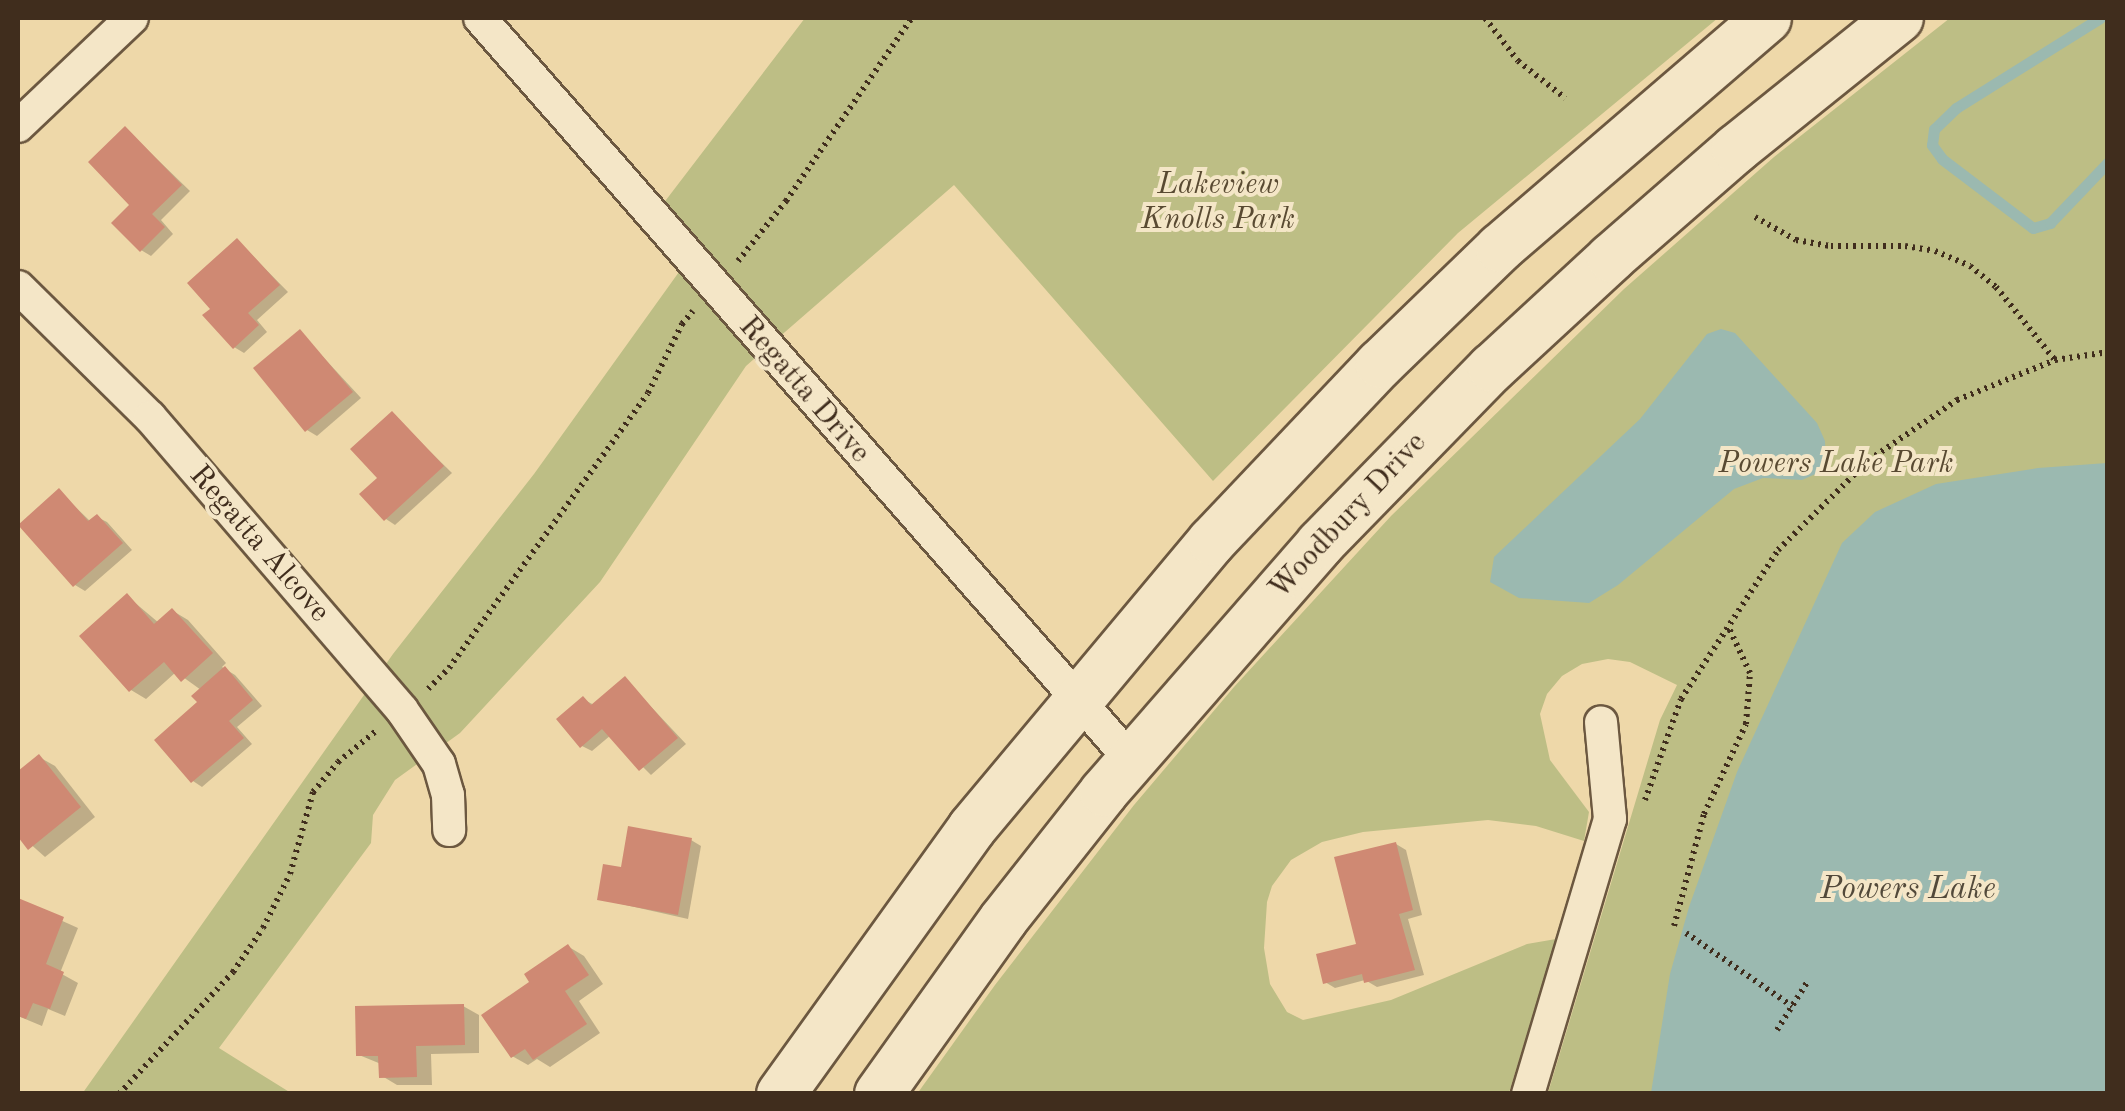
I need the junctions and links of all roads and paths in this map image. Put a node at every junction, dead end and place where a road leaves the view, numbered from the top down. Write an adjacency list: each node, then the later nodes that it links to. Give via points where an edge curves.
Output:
1 (132, 18): 8 (street)
2 (480, 18): 17 (street, Regatta Drive)
3 (912, 18): 10 (path)
4 (1485, 18): 7 (path, via 1518,60)
5 (1767, 18): 17 (main road, via 1609,150 1380,364 1212,541)
6 (1899, 18): 20 (main road, Woodbury Drive, via 1674,202 1492,368 1320,544)
7 (1565, 98)
8 (18, 126)
9 (1755, 217): 14 (path, via 1796,240 1904,246 1970,266 1996,287)
10 (736, 264)
11 (18, 287): 22 (street, Regatta Alcove, via 150,417 402,710 439,764)
12 (693, 312): 16 (path, via 648,393)
13 (2108, 352): 14 (path)
14 (2055, 360): 15 (path, via 1957,400 1868,460 1778,550)
15 (1728, 626): 21 (path, via 1681,699); 23 (path, via 1750,673 1746,724 1704,814)
16 (427, 690)
17 (1076, 698): 20 (street, Regatta Drive); 29 (main road, via 922,893)
18 (1600, 722): 31 (street, via 1610,819)
19 (378, 729): 28 (path, via 313,792 290,874 233,972)
20 (1130, 760): 30 (main road, Woodbury Drive, via 1003,920)
21 (1644, 804)
22 (449, 830)
23 (1674, 926)
24 (1686, 933): 26 (path)
25 (1808, 982): 26 (path)
26 (1792, 1006): 27 (path)
27 (1777, 1030)
28 (119, 1094)
29 (781, 1094)
30 (879, 1094)
31 (1528, 1094)

